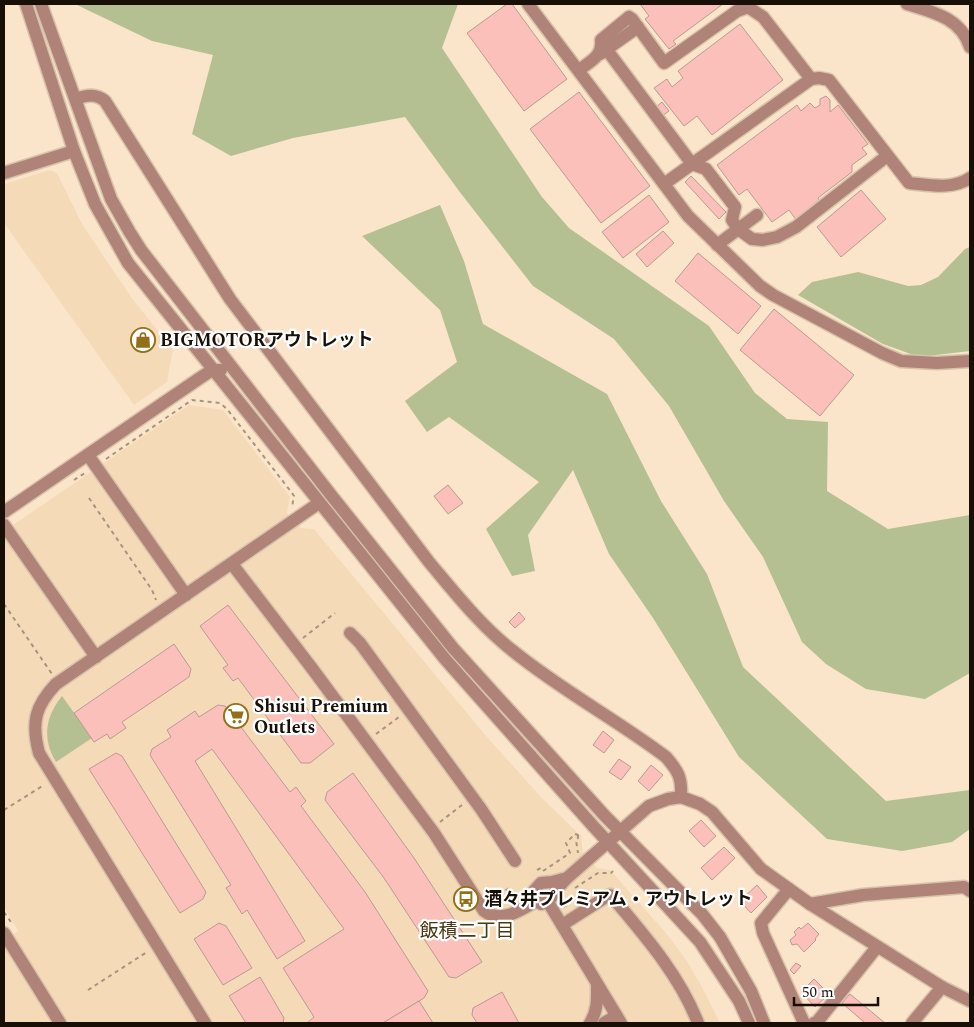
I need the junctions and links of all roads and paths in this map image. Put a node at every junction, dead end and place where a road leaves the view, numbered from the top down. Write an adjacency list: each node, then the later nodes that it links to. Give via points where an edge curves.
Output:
1 (26, 4): 11 (street)
2 (41, 4): 10 (street)
3 (528, 4): 8 (street)
4 (907, 4): 6 (street, via 955,23 964,32)
5 (747, 5): 7 (street, via 664,63 638,27); 9 (street, via 763,17)
6 (970, 47)
7 (603, 53): 8 (street); 13 (street)
8 (579, 70): 16 (street)
9 (811, 80): 12 (street, via 829,80); 13 (street)
10 (76, 99): 20 (street, via 111,199 129,231); 42 (street, via 96,96 105,101 230,299 461,600 512,651 666,757 677,768)
11 (74, 151): 14 (street); 22 (street, via 95,204 128,263)
12 (887, 156): 15 (street, via 909,183 945,187); 18 (street, via 796,227 777,237 752,239)
13 (692, 164): 16 (street); 18 (street, via 706,169 735,207 732,220)
14 (4, 174)
15 (970, 178)
16 (664, 184): 19 (street, via 688,216)
17 (757, 214): 18 (street)
18 (738, 229): 19 (street)
19 (718, 245): 21 (street, via 773,295 882,353 901,361)
20 (204, 332): 22 (street, via 212,353); 23 (street)
21 (970, 361)
22 (212, 370): 23 (street); 24 (street); 26 (street)
23 (236, 371): 46 (street, via 453,648)
24 (88, 456): 27 (street); 30 (street)
25 (89, 498): 32 (path)
26 (319, 503): 29 (street); 48 (street, via 445,659)
27 (4, 512)
28 (4, 525): 36 (street)
29 (232, 564): 30 (street); 58 (street, via 434,833 484,911 493,916 504,916)
30 (186, 596): 36 (street)
31 (4, 604): 37 (path)
32 (158, 604)
33 (335, 613): 35 (path)
34 (350, 633): 38 (street)
35 (300, 640)
36 (96, 657): 74 (street, via 56,684 46,695 37,711 34,727 39,753)
37 (54, 676)
38 (409, 710): 39 (path); 41 (street)
39 (372, 737)
40 (45, 785): 43 (path)
41 (472, 797): 44 (path); 50 (street)
42 (681, 797): 46 (street, via 656,802); 56 (street, via 712,812 761,869)
43 (4, 810)
44 (437, 825)
45 (581, 832): 47 (path)
46 (620, 832): 48 (street); 79 (street, via 702,914 720,937 751,991)
47 (578, 835): 49 (path); 52 (path, via 566,843 570,853)
48 (609, 842): 55 (street); 78 (street, via 700,942 739,1001)
49 (579, 855)
50 (515, 861)
51 (537, 870): 52 (path, via 541,868)
52 (543, 871): 54 (path)
53 (613, 871): 55 (path)
54 (546, 873)
55 (570, 884): 58 (street); 58 (street, via 541,883 532,896)
56 (788, 889): 61 (street); 80 (street, via 761,923)
57 (970, 891): 61 (street, via 964,887 863,895)
58 (542, 902): 64 (street)
59 (562, 902): 62 (path)
60 (571, 902): 62 (path)
61 (810, 904): 66 (street)
62 (564, 907): 63 (path)
63 (566, 911)
64 (562, 925): 68 (street); 77 (street, via 610,895 669,968)
65 (4, 933): 73 (street)
66 (877, 947): 69 (street); 81 (street)
67 (149, 951): 70 (path)
68 (597, 984): 72 (street); 75 (street, via 597,1006)
69 (942, 987): 71 (street); 82 (street)
70 (88, 990)
71 (970, 1001)
72 (618, 1019): 76 (street)
73 (60, 1023)
74 (206, 1023)
75 (590, 1023)
76 (604, 1023)
77 (698, 1023)
78 (748, 1023)
79 (764, 1023)
80 (804, 1023)
81 (814, 1023)
82 (912, 1023)

